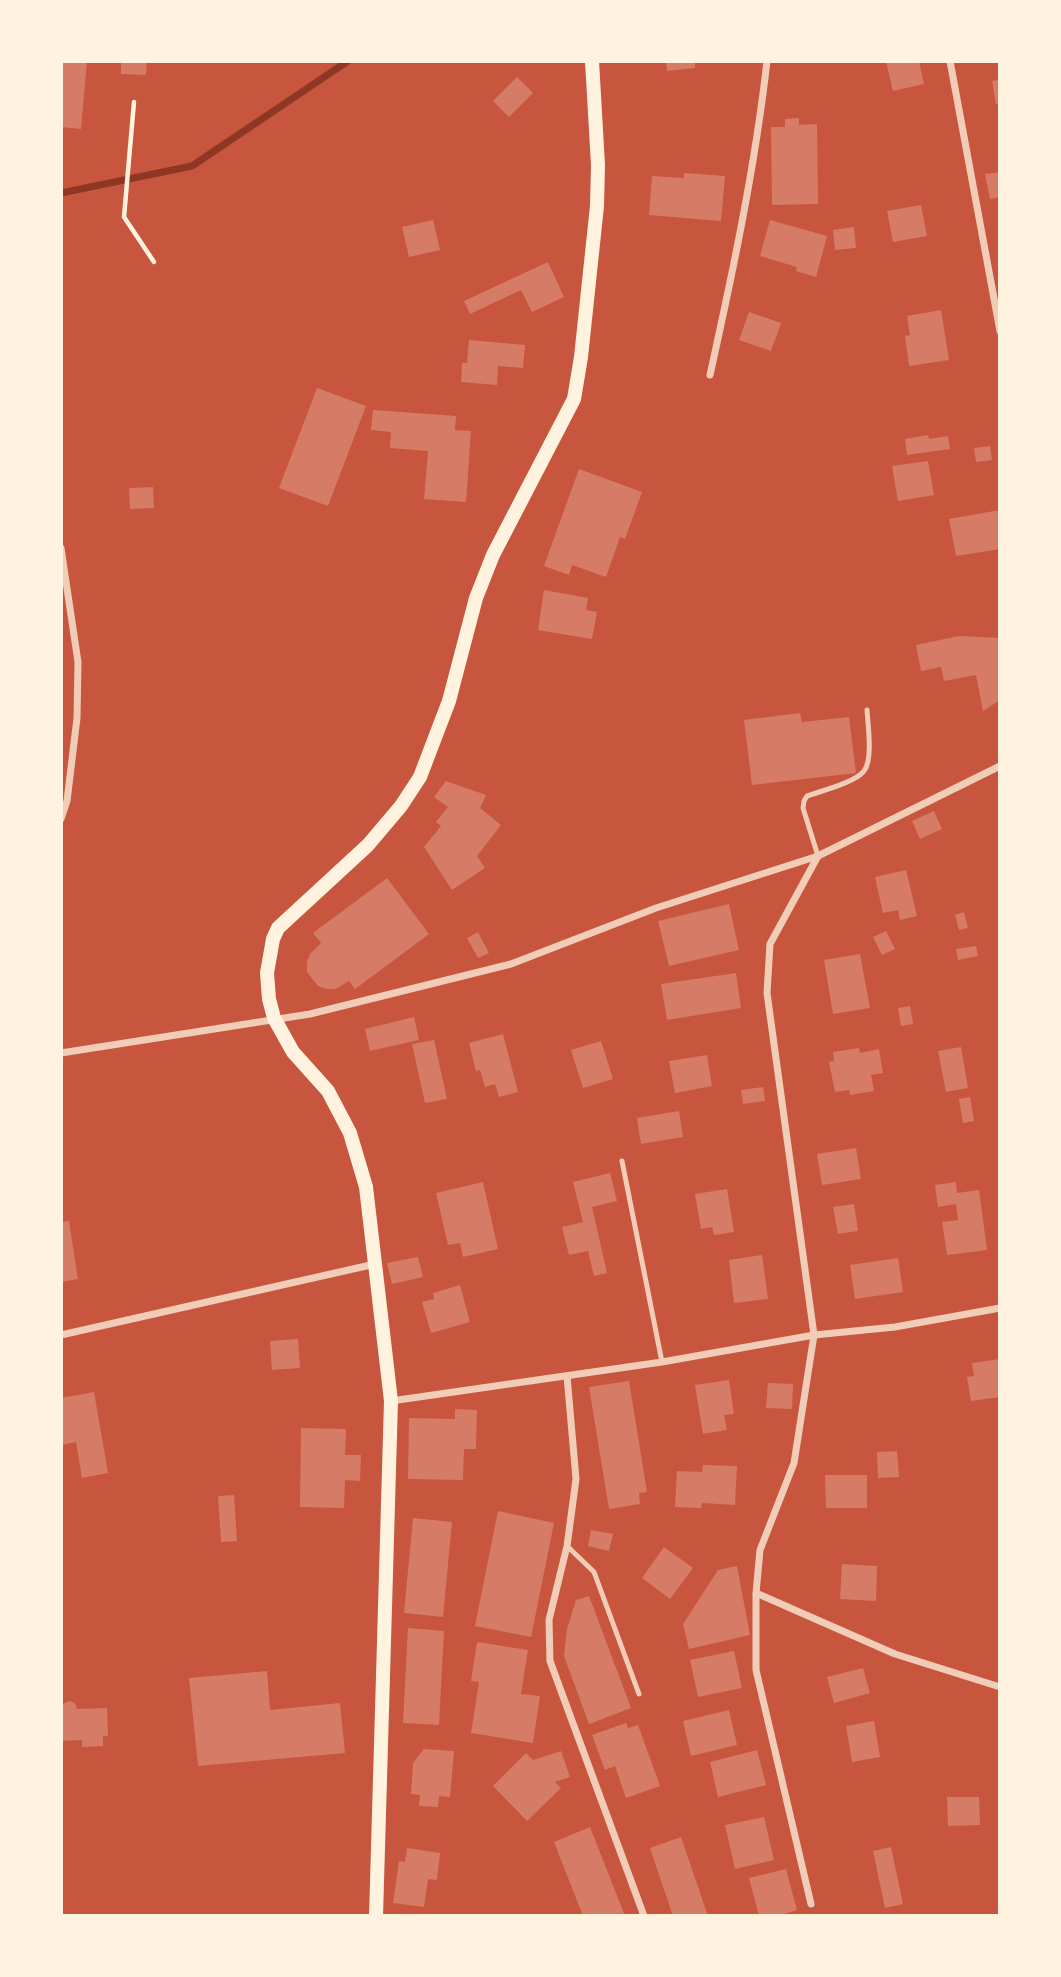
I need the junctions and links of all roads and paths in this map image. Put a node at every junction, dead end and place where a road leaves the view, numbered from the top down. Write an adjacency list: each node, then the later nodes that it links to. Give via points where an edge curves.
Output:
1 (592, 61): 13 (main road, via 597,206 574,399 493,555 476,598 449,701 419,777 368,845 284,921 273,939 267,973)
2 (766, 61): 7 (street, via 741,234)
3 (950, 61): 6 (street)
4 (134, 102): 5 (path, via 124,218)
5 (154, 262)
6 (1000, 331)
7 (709, 375)
8 (61, 548): 11 (street, via 78,662 77,718)
9 (867, 710): 12 (lane, via 866,770 804,800)
10 (1000, 766): 12 (street)
11 (61, 819)
12 (818, 856): 13 (street, via 656,908 510,964 310,1014); 19 (street, via 770,944 766,993)
13 (274, 1018): 14 (street); 16 (main road, via 293,1052 328,1091 350,1133 366,1187)
14 (61, 1053)
15 (622, 1161): 20 (lane)
16 (375, 1264): 18 (street); 22 (main road)
17 (1000, 1308): 19 (street, via 895,1327)
18 (61, 1335)
19 (814, 1335): 20 (street); 24 (street, via 793,1463 760,1550)
20 (662, 1362): 21 (street)
21 (567, 1376): 22 (street); 23 (street, via 576,1479)
22 (391, 1401): 28 (main road)
23 (567, 1546): 26 (lane, via 594,1572); 29 (street, via 549,1619 550,1661)
24 (756, 1593): 25 (street, via 895,1654); 27 (street, via 756,1670)
25 (1000, 1687)
26 (639, 1694)
27 (811, 1904)
28 (376, 1916)
29 (644, 1916)

